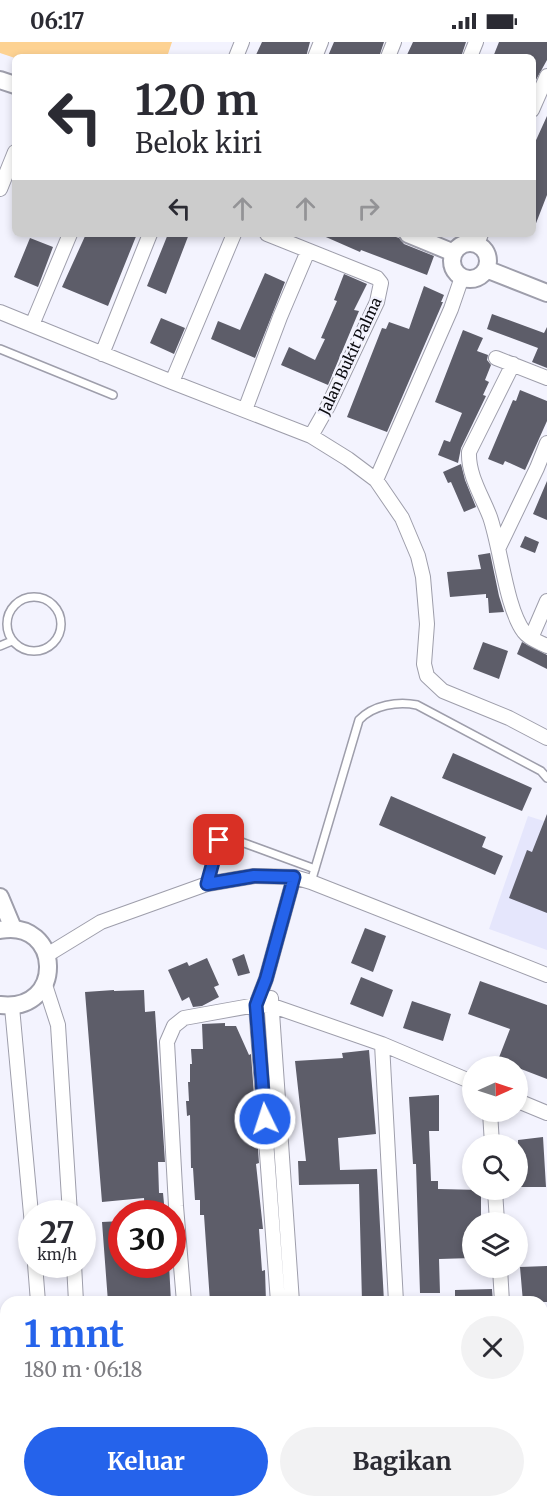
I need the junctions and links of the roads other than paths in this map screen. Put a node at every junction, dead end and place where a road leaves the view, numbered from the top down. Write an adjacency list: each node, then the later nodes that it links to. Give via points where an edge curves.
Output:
1 (547, 76): 2 (street)
2 (536, 101)
3 (12, 157): 4 (street)
4 (3, 173): 5 (street)
5 (0, 189)
6 (69, 237): 18 (street)
7 (149, 237): 20 (street)
8 (233, 237): 24 (street)
9 (274, 237): 12 (street, Jalan Bukit Palma)
10 (415, 237): 13 (street)
11 (479, 239): 13 (street); 14 (street, via 487,255)
12 (308, 251): 26 (street); 27 (street, Jalan Bukit Palma, via 381,283 376,302)
13 (454, 253): 15 (street, via 453,267)
14 (486, 269): 15 (street, via 476,278); 16 (street)
15 (462, 277): 29 (street)
16 (547, 293)
17 (0, 312): 18 (street)
18 (32, 325): 20 (street)
19 (0, 349): 25 (lane)
20 (102, 354): 24 (street)
21 (496, 358): 22 (street)
22 (513, 364): 23 (street); 30 (street, via 469,452 470,468)
23 (547, 378)
24 (171, 382): 26 (street)
25 (113, 394)
26 (245, 410): 27 (street)
27 (311, 436): 29 (street)
28 (547, 442): 30 (street)
29 (376, 480): 37 (street, via 402,518 418,556 427,624 427,676 443,691)
30 (499, 547): 33 (street, via 514,610)
31 (547, 601): 33 (street)
32 (3, 629): 34 (lane); 34 (lane, via 14,605 24,599 48,601 56,610 61,621 54,643 33,652)
33 (531, 638): 36 (street)
34 (12, 641): 35 (lane)
35 (0, 646)
36 (547, 646)
37 (547, 738)
38 (547, 778): 39 (lane, via 541,771 417,705 403,702 366,712 359,720)
39 (313, 875): 40 (street); 41 (lane, via 225,836 219,840); 45 (street)
40 (294, 877): 41 (street, via 254,876); 46 (street)
41 (207, 884): 44 (street, via 101,922)
42 (0, 897): 43 (street)
43 (7, 929): 44 (street, via 28,933)
44 (47, 955): 47 (street)
45 (547, 975)
46 (266, 979): 48 (street); 50 (street)
47 (45, 985): 49 (street, via 31,1000); 56 (street, via 58,1025)
48 (256, 1005): 50 (street); 62 (street, via 184,1018 174,1026 167,1042); 63 (street)
49 (6, 1006): 55 (street)
50 (273, 1006): 51 (street); 64 (street)
51 (382, 1044): 52 (street); 65 (street)
52 (462, 1078)
53 (528, 1105): 54 (street)
54 (547, 1113)
55 (29, 1200)
56 (69, 1200)
57 (36, 1278): 60 (street)
58 (75, 1278): 61 (street)
59 (501, 1278): 66 (street)
60 (38, 1296)
61 (76, 1296)
62 (183, 1296)
63 (278, 1296)
64 (292, 1296)
65 (396, 1296)
66 (502, 1296)

